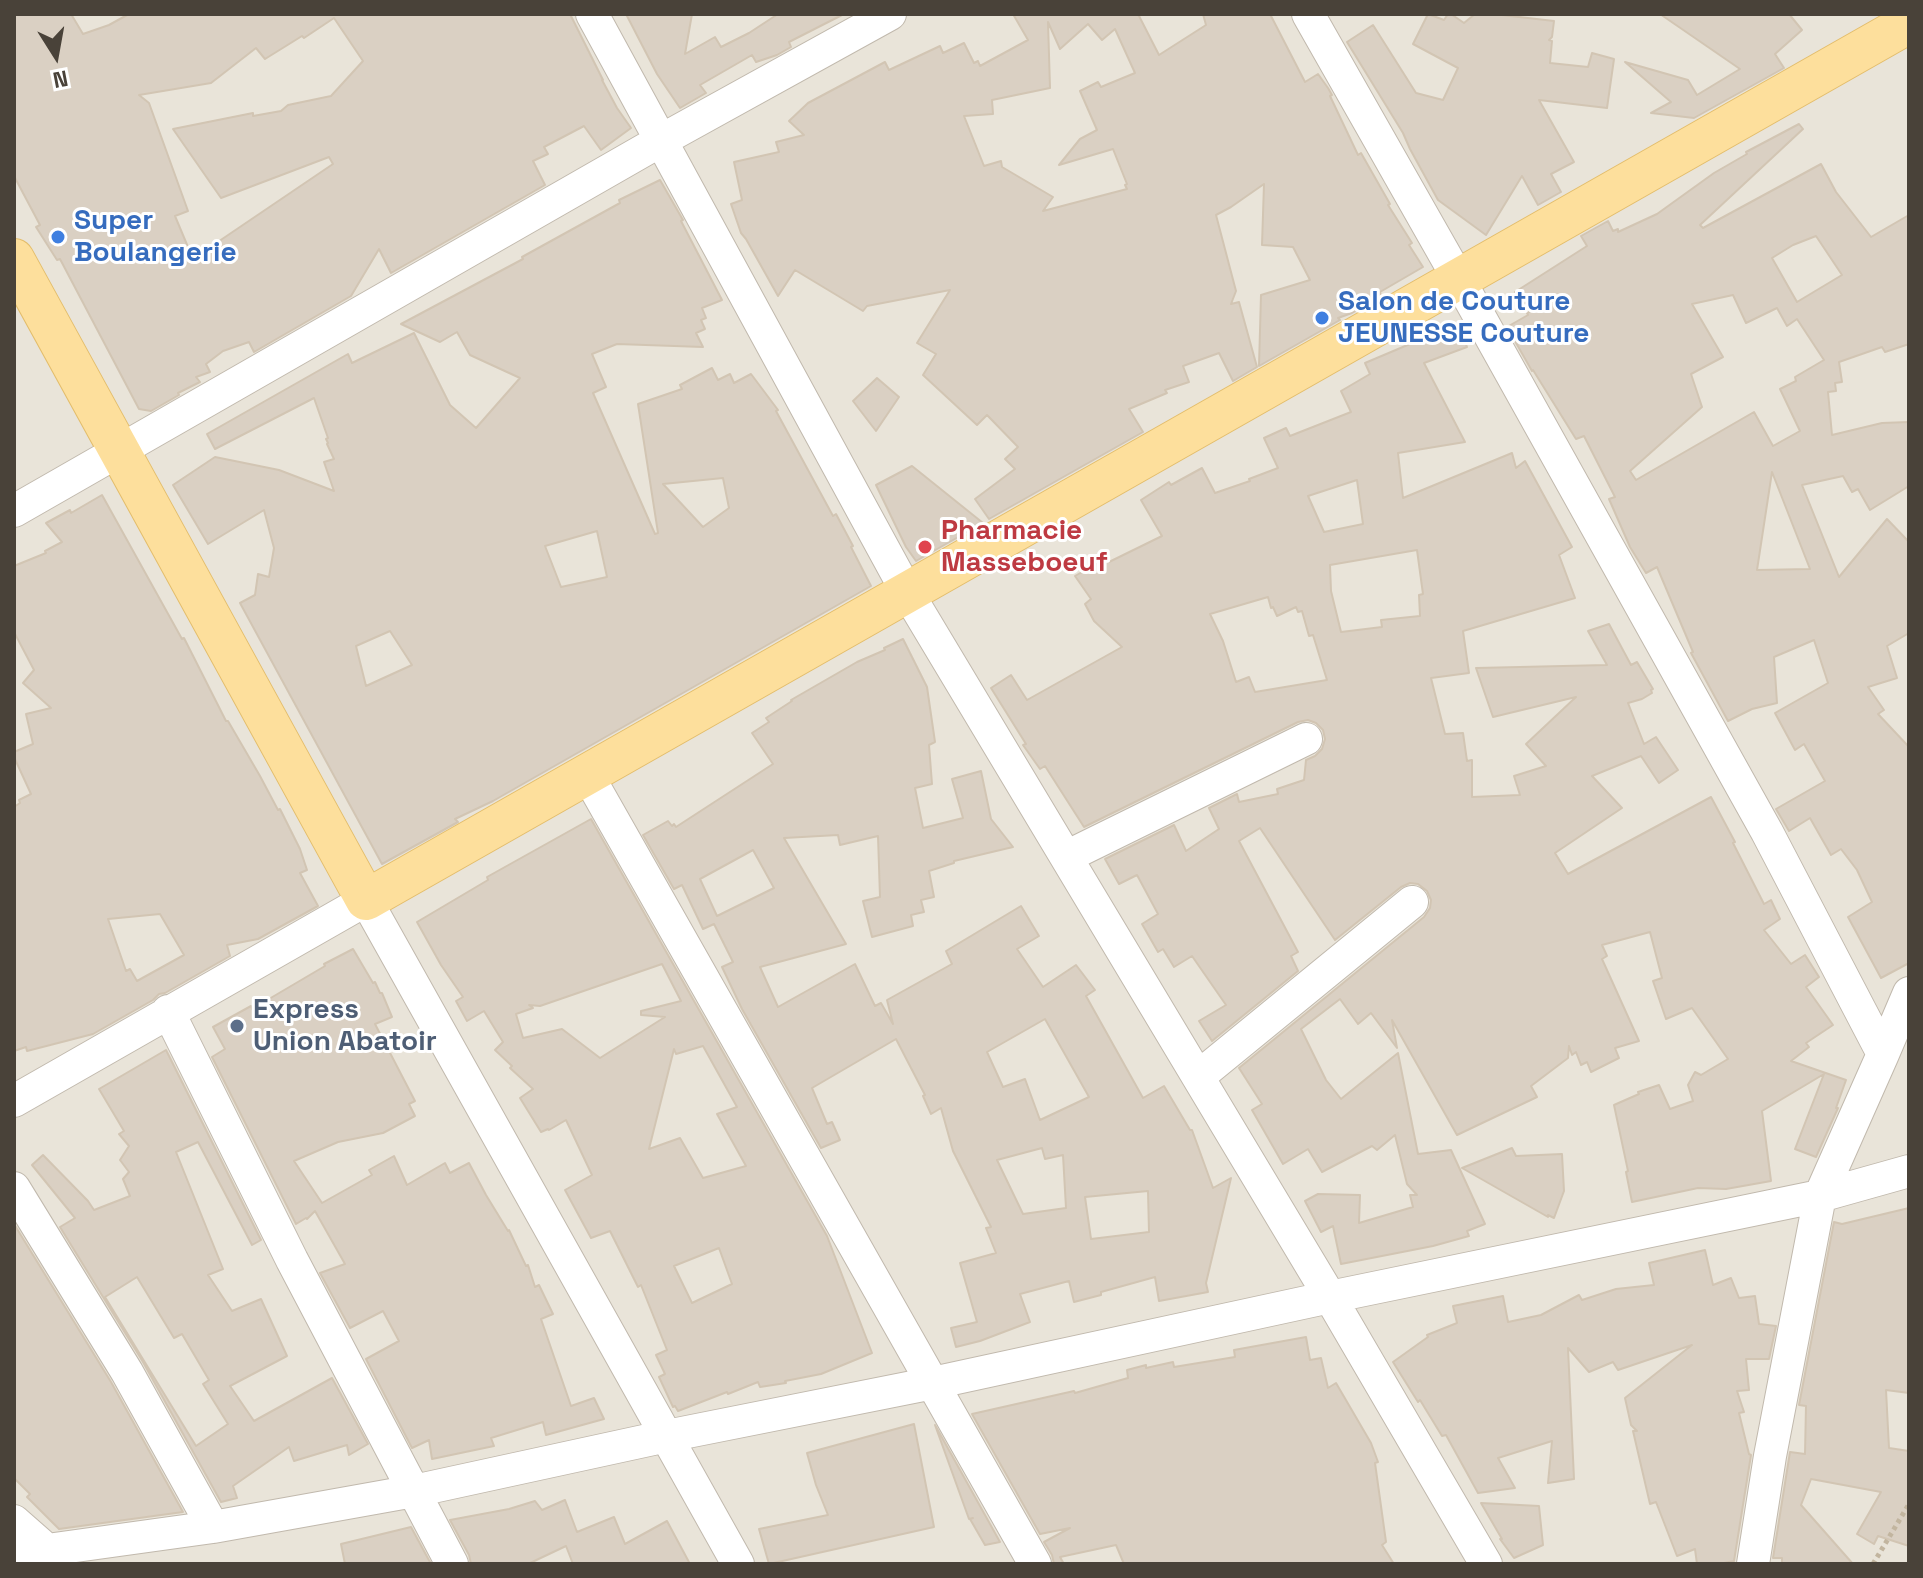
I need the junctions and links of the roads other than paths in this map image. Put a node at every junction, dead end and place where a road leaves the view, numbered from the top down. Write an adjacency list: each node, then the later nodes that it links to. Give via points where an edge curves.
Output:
1 (592, 14): 5 (street)
2 (890, 14): 5 (street)
3 (1308, 14): 7 (street)
4 (1909, 23): 7 (main road)
5 (660, 141): 9 (street); 11 (street)
6 (14, 259): 8 (main road)
7 (1458, 278): 11 (main road); 19 (street, via 1767,832)
8 (26, 302): 9 (main road)
9 (120, 451): 10 (street); 15 (main road)
10 (14, 511)
11 (907, 592): 13 (main road); 14 (street)
12 (1306, 739): 14 (street)
13 (587, 774): 15 (main road); 26 (street)
14 (1066, 857): 20 (street)
15 (366, 900): 18 (street); 27 (street)
16 (1412, 902): 20 (street)
17 (1909, 993): 19 (street)
18 (168, 1011): 21 (street); 28 (street)
19 (1883, 1054): 24 (street)
20 (1198, 1077): 25 (street)
21 (14, 1101)
22 (1909, 1171): 24 (street)
23 (14, 1188): 30 (street, via 127,1372)
24 (1820, 1196): 25 (street); 37 (street)
25 (1330, 1297): 26 (street); 36 (street)
26 (933, 1383): 27 (street); 35 (street)
27 (667, 1436): 28 (street); 34 (street)
28 (414, 1491): 30 (street); 33 (street)
29 (14, 1521): 31 (street)
30 (213, 1527): 31 (street)
31 (49, 1557): 32 (street)
32 (14, 1558)
33 (452, 1564)
34 (738, 1564)
35 (1035, 1564)
36 (1486, 1564)
37 (1753, 1564)

